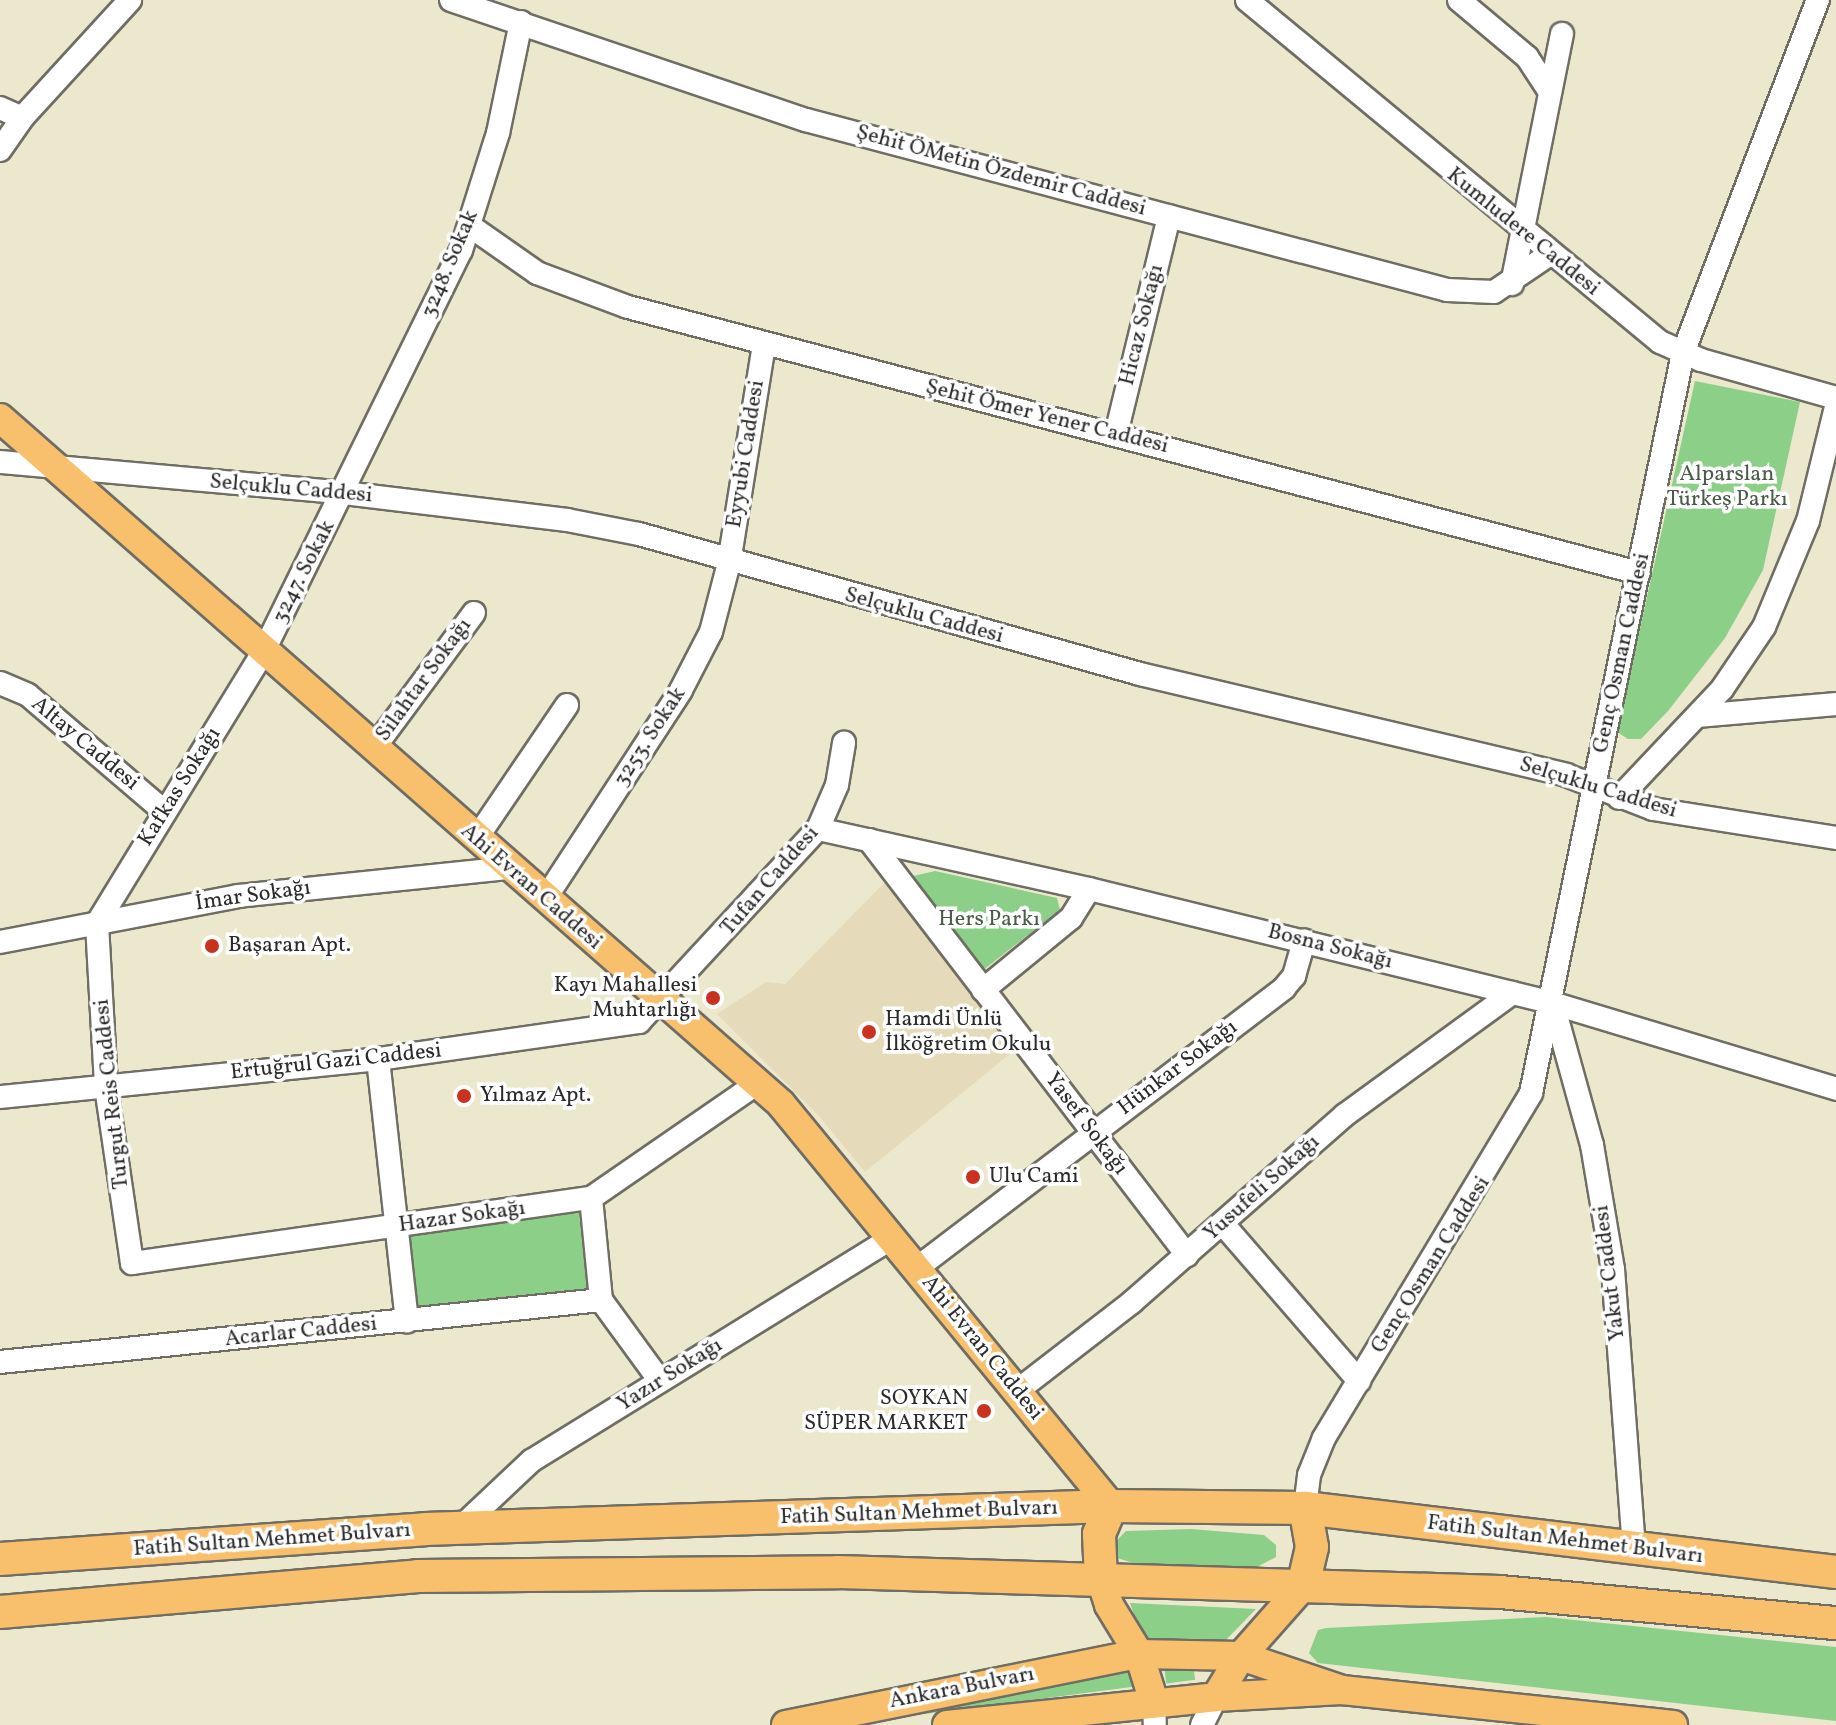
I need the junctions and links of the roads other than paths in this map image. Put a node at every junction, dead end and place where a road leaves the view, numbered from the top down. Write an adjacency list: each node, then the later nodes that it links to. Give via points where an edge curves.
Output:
1 (130, 0): 10 (street)
2 (451, 0): 6 (street, Şehit ÖMetin Özdemir Caddesi)
3 (1247, 0): 14 (street, Kumludere Caddesi)
4 (1459, 0): 8 (street, via 1527,57)
5 (1818, 0): 18 (street, Genç Osman Caddesi)
6 (521, 22): 12 (street, Şehit ÖMetin Özdemir Caddesi, via 806,120); 13 (street, 3248. Sokak, via 498,133)
7 (1562, 34): 8 (street)
8 (1550, 92): 14 (street)
9 (0, 108): 10 (street)
10 (22, 118): 11 (street)
11 (0, 150)
12 (1169, 216): 16 (street, Şehit ÖMetin Özdemir Caddesi, via 1447,290 1494,292); 22 (street, Hicaz Sokağı)
13 (470, 226): 17 (street, Şehit Ömer Yener Caddesi, via 511,259 576,289); 25 (street, 3248. Sokak)
14 (1522, 233): 15 (street, Kumludere Caddesi); 16 (street)
15 (1550, 254): 16 (street, Şehit ÖMetin Özdemir Caddesi); 18 (street, Kumludere Caddesi, via 1636,325)
16 (1512, 284)
17 (764, 345): 22 (street, Şehit Ömer Yener Caddesi); 26 (street, Eyyubi Caddesi)
18 (1683, 353): 19 (street, Kumludere Caddesi); 27 (street, Genç Osman Caddesi)
19 (1836, 398)
20 (1836, 407): 33 (street, via 1789,574 1744,659)
21 (0, 418): 24 (main road, Ahi Evran Caddesi)
22 (1116, 434): 27 (street, Şehit Ömer Yener Caddesi)
23 (0, 462): 24 (street, Selçuklu Caddesi)
24 (59, 468): 25 (street, Selçuklu Caddesi); 29 (main road, Ahi Evran Caddesi)
25 (344, 493): 26 (street, Selçuklu Caddesi, via 567,520 639,534); 29 (street, 3247. Sokak)
26 (729, 563): 36 (street, Selçuklu Caddesi, via 1127,671 1538,767); 45 (street, 3253. Sokak, via 711,632 697,662)
27 (1639, 573): 36 (street, Genç Osman Caddesi)
28 (474, 613): 35 (street, Silahtar Sokağı)
29 (264, 651): 35 (main road, Ahi Evran Caddesi); 38 (street, Kafkas Sokağı)
30 (0, 683): 38 (street, Altay Caddesi, via 28,695)
31 (1836, 704): 33 (street)
32 (567, 705): 41 (street)
33 (1697, 716): 37 (street)
34 (844, 743): 39 (street, Tufan Caddesi, via 837,785)
35 (374, 748): 41 (main road, Ahi Evran Caddesi)
36 (1594, 786): 37 (street, Selçuklu Caddesi); 52 (street, Genç Osman Caddesi)
37 (1619, 798): 40 (street, Selçuklu Caddesi, via 1711,821)
38 (165, 812): 46 (street, Kafkas Sokağı)
39 (818, 829): 42 (street, Bosna Sokağı); 51 (street, Tufan Caddesi)
40 (1836, 838)
41 (476, 839): 43 (main road, Ahi Evran Caddesi)
42 (869, 840): 44 (street, Bosna Sokağı); 49 (street, Yasef Sokağı)
43 (509, 868): 45 (main road, Ahi Evran Caddesi); 46 (street, İmar Sokağı, via 238,896)
44 (1089, 889): 47 (street, Bosna Sokağı); 49 (street, via 1071,918)
45 (545, 899): 51 (main road, Ahi Evran Caddesi)
46 (97, 924): 48 (street, İmar Sokağı); 55 (street, Turgut Reis Caddesi)
47 (1304, 940): 50 (street, Bosna Sokağı); 58 (street, Hünkar Sokağı, via 1294,976 1284,988)
48 (0, 942)
49 (983, 990): 58 (street, Yasef Sokağı)
50 (1512, 993): 52 (street, Bosna Sokağı); 60 (street, Yusufeli Sokağı, via 1345,1115)
51 (663, 1001): 53 (street, Ertuğrul Gazi Caddesi, via 639,1022 618,1028); 54 (main road, Ahi Evran Caddesi)
52 (1552, 1003): 56 (street, Bosna Sokağı); 70 (street, Genç Osman Caddesi, via 1538,1073 1511,1133); 75 (street, Yakut Caddesi, via 1592,1145 1613,1269)
53 (378, 1059): 55 (street, Ertuğrul Gazi Caddesi); 61 (street)
54 (758, 1083): 59 (street, Hazar Sokağı); 62 (main road, Ahi Evran Caddesi, via 802,1127)
55 (106, 1087): 57 (street, Ertuğrul Gazi Caddesi); 64 (street, Turgut Reis Caddesi)
56 (1836, 1089)
57 (0, 1097)
58 (1093, 1133): 63 (street, Yasef Sokağı); 65 (street, Hünkar Sokağı)
59 (591, 1198): 61 (street, Hazar Sokağı); 66 (street)
60 (1223, 1224): 63 (street, Yusufeli Sokağı); 70 (street)
61 (398, 1227): 64 (street, Hazar Sokağı); 67 (street)
62 (892, 1238): 65 (main road, Ahi Evran Caddesi); 69 (street, Yazır Sokağı)
63 (1187, 1255): 71 (street, Yusufeli Sokağı)
64 (132, 1263)
65 (917, 1268): 71 (main road, Ahi Evran Caddesi)
66 (601, 1300): 67 (street, Acarlar Caddesi); 69 (street)
67 (397, 1322): 68 (street, Acarlar Caddesi)
68 (0, 1362)
69 (660, 1381): 74 (street, Yazır Sokağı, via 525,1466)
70 (1359, 1381): 73 (street, Genç Osman Caddesi, via 1316,1456)
71 (1017, 1391): 72 (main road, Ahi Evran Caddesi)
72 (1111, 1506): 73 (highway, Fatih Sultan Mehmet Bulvarı); 74 (highway, Fatih Sultan Mehmet Bulvarı); 78 (highway, via 1099,1534)
73 (1305, 1508): 75 (highway, Fatih Sultan Mehmet Bulvarı); 79 (highway, via 1312,1547)
74 (460, 1528): 76 (highway, Fatih Sultan Mehmet Bulvarı)
75 (1634, 1549): 77 (highway, Fatih Sultan Mehmet Bulvarı)
76 (0, 1559)
77 (1836, 1572)
78 (1101, 1580): 79 (highway, Fatih Sultan Mehmet Bulvarı); 80 (highway, Fatih Sultan Mehmet Bulvarı, via 838,1572 418,1576); 82 (main road, via 1109,1605)
79 (1303, 1586): 81 (highway, Fatih Sultan Mehmet Bulvarı, via 1500,1592); 83 (main road)
80 (0, 1612)
81 (1836, 1623)
82 (1139, 1654): 83 (main road, Ankara Bulvarı); 87 (main road); 89 (main road, Ankara Bulvarı)
83 (1241, 1656): 84 (main road, Ankara Bulvarı); 85 (main road)
84 (1342, 1690): 85 (main road, Ankara Bulvarı); 92 (main road, Ankara Bulvarı)
85 (1216, 1697): 87 (main road, Ankara Bulvarı); 91 (street)
86 (1101, 1707): 87 (main road, Ankara Bulvarı); 88 (main road, Ankara Bulvarı); 90 (street)
87 (1154, 1714)
88 (959, 1724)
89 (786, 1725)
90 (1126, 1725)
91 (1202, 1725)
92 (1673, 1725)

